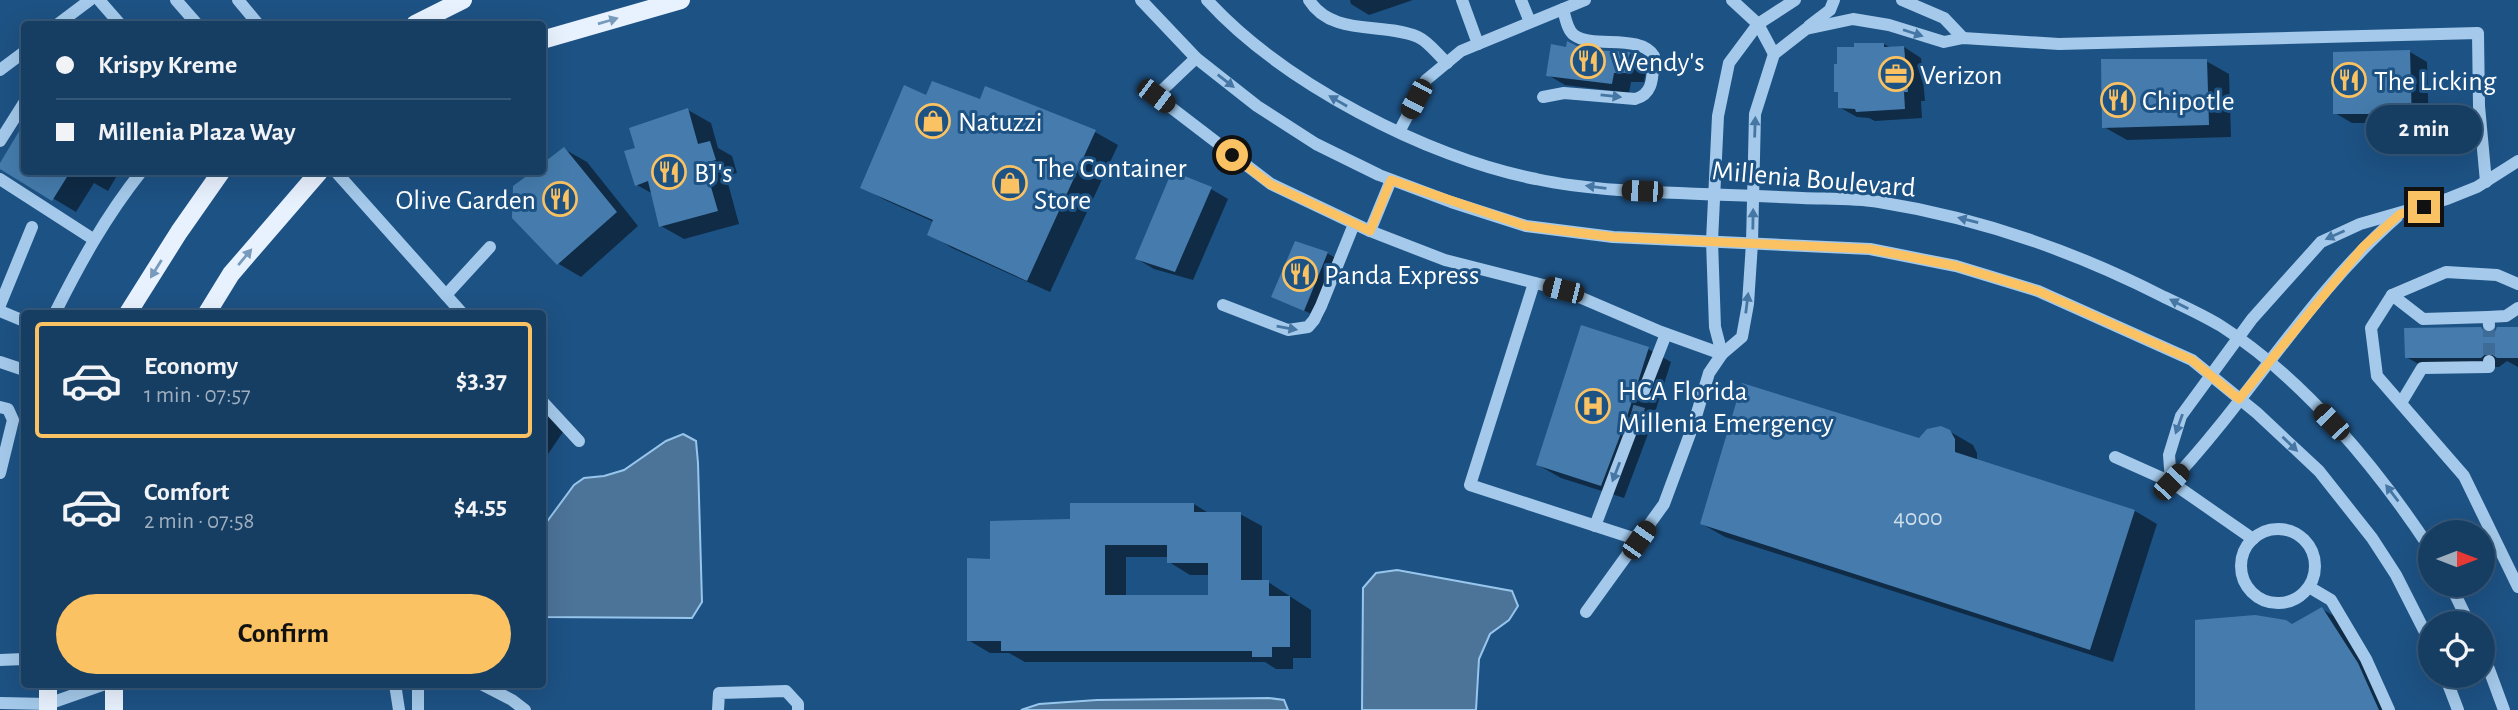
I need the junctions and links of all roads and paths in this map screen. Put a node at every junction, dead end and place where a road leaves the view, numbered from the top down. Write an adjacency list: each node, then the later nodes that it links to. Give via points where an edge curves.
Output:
1 (90, 0): 18 (street)
2 (99, 0): 19 (street)
3 (176, 0): 20 (street)
4 (238, 0): 21 (street)
5 (463, 0): 22 (main road)
6 (681, 0): 27 (main road, one-way to 6)
7 (1141, 0): 31 (street)
8 (1207, 0): 36 (street, Millenia Boulevard, one-way to 8, via 1284,67)
9 (1309, 0): 32 (street, via 1316,11 1339,22 1420,38)
10 (1462, 0): 28 (street)
11 (1521, 0): 23 (street)
12 (1585, 0): 17 (street)
13 (1732, 0): 24 (street)
14 (1795, 0): 24 (street)
15 (1834, 0): 25 (street, via 1830,10)
16 (1902, 0): 26 (street, via 1944,18)
17 (1563, 9): 23 (street); 34 (street, one-way to 17, via 1564,93 1636,99 1651,86 1652,52 1633,44 1577,37)
18 (62, 21)
19 (117, 21)
20 (194, 21)
21 (256, 21)
22 (421, 21)
23 (1530, 22): 28 (street)
24 (1758, 24): 30 (street); 46 (street, via 1729,63 1717,116)
25 (1806, 29): 26 (street, one-way to 26, via 1853,19 1944,42); 30 (street)
26 (1963, 38): 45 (street, via 2059,44 2478,33)
27 (546, 39)
28 (1478, 44): 32 (street)
29 (21, 54): 33 (street)
30 (1774, 54): 47 (street, one-way to 30, via 1755,114)
31 (1196, 58): 44 (street, one-way to 44, via 1316,144); 49 (street, via 1156,96 1270,184)
32 (1447, 63): 36 (street, via 1426,80)
33 (0, 70)
34 (1543, 97)
35 (21, 108): 37 (street)
36 (1399, 132): 46 (street, Millenia Boulevard, one-way to 36, via 1617,190 1535,179 1471,162)
37 (0, 141)
38 (2518, 161): 45 (street)
39 (139, 175): 52 (street)
40 (219, 175): 64 (main road, one-way to 64)
41 (316, 175): 65 (main road, one-way to 41, via 231,274)
42 (339, 175): 58 (street)
43 (0, 179): 52 (street)
44 (1391, 180): 51 (street); 53 (street, via 1526,226 1613,237)
45 (2486, 182): 48 (street)
46 (1714, 194): 47 (street, Millenia Boulevard); 53 (street)
47 (1753, 196): 54 (street, one-way to 47); 70 (street, Millenia Boulevard, one-way to 47, via 2144,287 2054,247 1968,219 1876,202)
48 (2400, 214): 70 (street, one-way to 70, via 2360,224 2320,242); 74 (street, via 2363,247)
49 (1354, 224): 51 (street); 61 (street, one-way to 49, via 1288,330 1308,327)
50 (32, 227): 60 (street)
51 (1370, 231): 56 (street, via 1446,260)
52 (93, 239): 63 (street)
53 (1712, 241): 54 (street); 71 (street, via 1715,327)
54 (1752, 243): 71 (street, one-way to 54, via 1742,337); 76 (street, via 1870,249 1956,266 2038,291 2192,360)
55 (490, 247): 58 (street)
56 (1534, 283): 69 (street, via 1563,290); 87 (street, via 1470,485)
57 (2518, 284): 59 (street, via 2497,275 2446,272)
58 (446, 295): 66 (street)
59 (2392, 295): 62 (street, via 2423,319 2488,321); 79 (street, via 2371,328 2377,376)
60 (0, 305)
61 (1223, 305)
62 (2518, 308)
63 (57, 310)
64 (130, 310)
65 (209, 310)
66 (459, 310)
67 (0, 312): 68 (street)
68 (21, 320)
69 (1666, 334): 71 (street); 77 (street)
70 (2238, 338): 74 (street, Millenia Boulevard); 76 (street)
71 (1722, 354): 90 (street, via 1709,373 1664,504)
72 (2489, 360): 79 (street, via 2489,367 2422,368)
73 (0, 362): 75 (street)
74 (2268, 362): 78 (street); 88 (street, Millenia Boulevard, one-way to 74, via 2368,462)
75 (21, 369)
76 (2211, 375): 78 (street); 86 (street, one-way to 86, via 2180,416 2169,454)
77 (1643, 393)
78 (2239, 399): 86 (street); 94 (street, one-way to 94, via 2319,471 2348,506 2396,575)
79 (2401, 403): 92 (street, via 2464,476)
80 (546, 405): 83 (street)
81 (0, 407): 85 (street, via 8,409 13,420)
82 (1636, 418): 87 (street, one-way to 87)
83 (579, 441)
84 (2115, 457): 86 (street)
85 (0, 473)
86 (2171, 482): 89 (street)
87 (1595, 526): 90 (street)
88 (2418, 530)
89 (2253, 539): 91 (street, via 2272,529 2285,529 2304,539 2315,562); 91 (street, via 2242,564 2249,588 2274,603 2293,600)
90 (1639, 540): 93 (street)
91 (2309, 587): 113 (street, via 2331,600)
92 (2518, 587)
93 (1586, 612)
94 (2418, 618)
95 (0, 660): 96 (street)
96 (21, 660)
97 (2495, 686): 115 (street)
98 (48, 688): 106 (main road)
99 (95, 688): 106 (street)
100 (114, 688): 107 (main road)
101 (395, 688): 108 (street)
102 (418, 688): 109 (street)
103 (489, 688): 110 (street)
104 (2450, 688): 114 (street)
105 (0, 703): 106 (street)
106 (48, 707)
107 (114, 710)
108 (398, 710)
109 (418, 710)
110 (525, 710)
111 (718, 710): 112 (street, via 719,693 786,691)
112 (798, 710)
113 (2389, 710)
114 (2458, 710)
115 (2504, 710)

